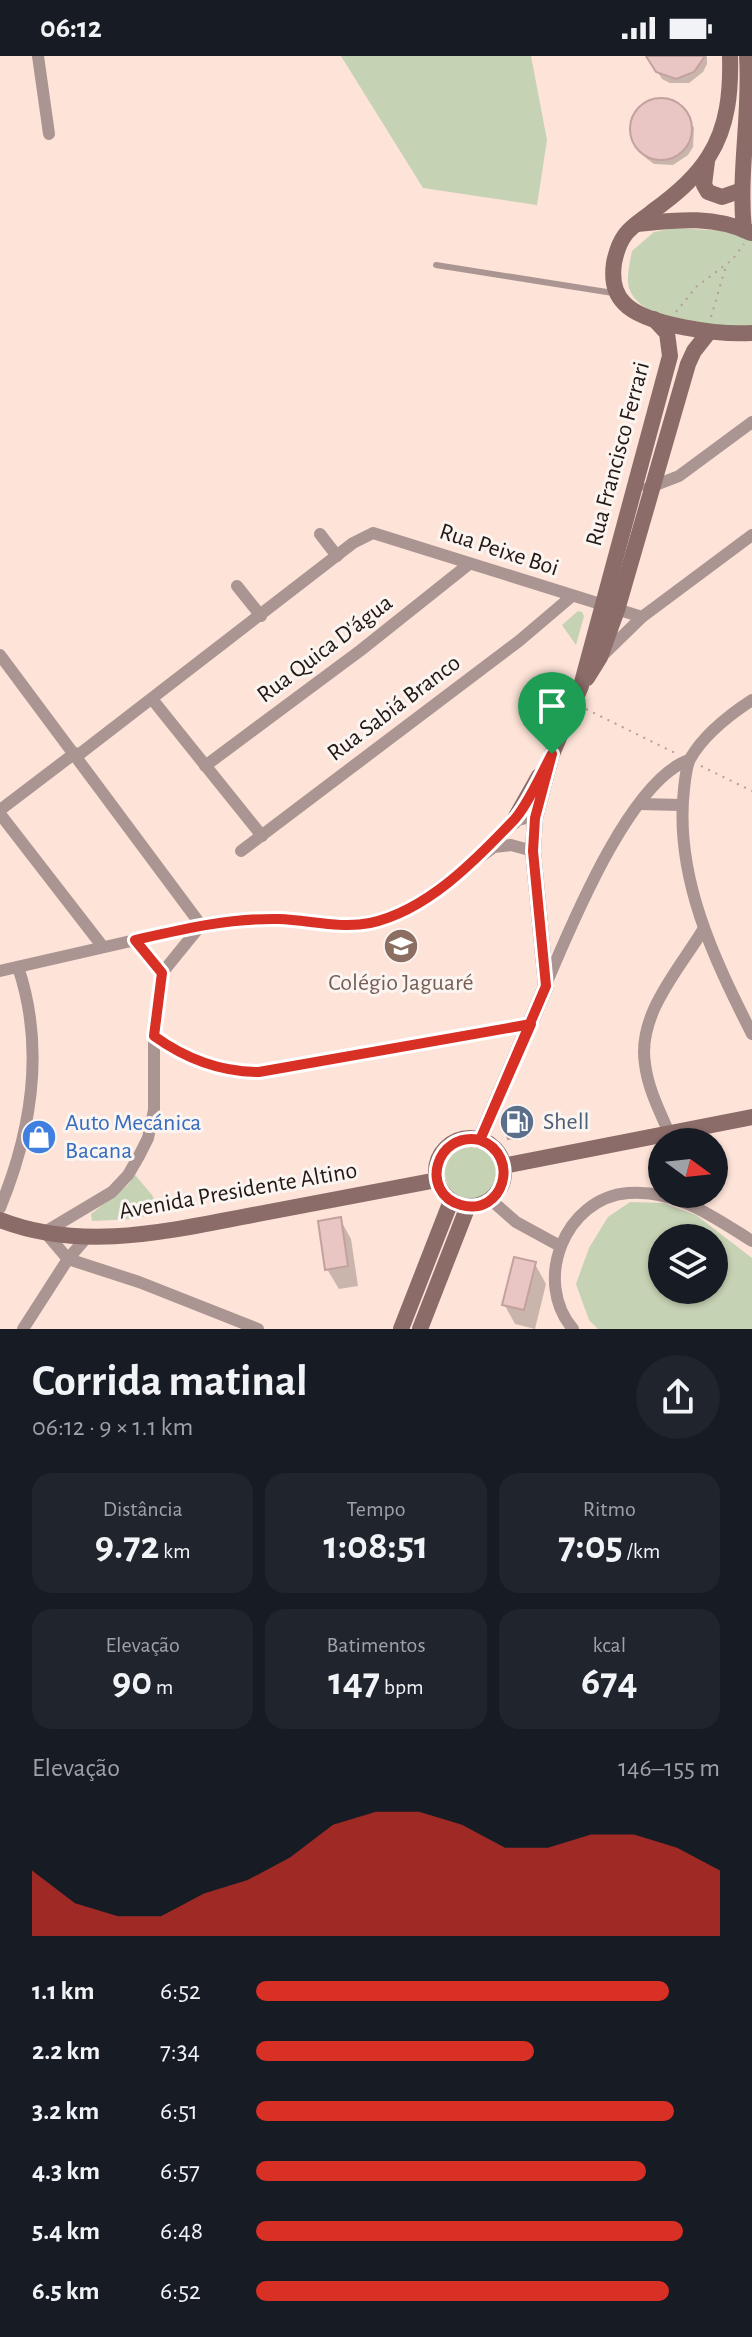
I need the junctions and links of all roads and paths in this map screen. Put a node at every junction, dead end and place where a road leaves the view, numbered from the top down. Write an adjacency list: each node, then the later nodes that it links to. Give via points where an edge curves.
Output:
1 (38, 56): 4 (street)
2 (730, 56): 5 (main road, via 724,126)
3 (747, 56): 6 (main road)
4 (49, 134)
5 (708, 159): 6 (main road, via 708,192 722,197); 7 (main road)
6 (747, 192): 8 (main road)
7 (637, 224): 8 (main road, via 710,220); 11 (main road, via 622,238 616,255)
8 (748, 232): 10 (path, via 742,249)
9 (436, 265): 11 (lane)
10 (726, 265): 12 (path, via 696,287 669,319); 13 (path)
11 (617, 294): 12 (main road, via 625,305)
12 (654, 319): 13 (main road); 16 (main road, Rua Francisco Ferrari, via 667,333 670,356)
13 (709, 332): 14 (main road); 17 (main road, Rua Francisco Ferrari, via 688,364)
14 (752, 333)
15 (752, 422): 17 (street, via 679,476)
16 (634, 487): 17 (street); 24 (main road, Rua Francisco Ferrari)
17 (652, 488): 24 (main road, Rua Francisco Ferrari)
18 (320, 534): 20 (street)
19 (751, 536): 26 (street)
20 (337, 556): 21 (street, Rua Peixe Boi, via 373,533); 25 (street)
21 (469, 564): 23 (street, Rua Peixe Boi); 36 (street, Rua Quica D'água)
22 (237, 586): 25 (street)
23 (572, 596): 24 (street, Rua Peixe Boi); 43 (street, Rua Sabiá Branco)
24 (609, 608): 26 (street, Rua Peixe Boi); 28 (main road); 29 (main road)
25 (261, 616): 30 (street)
26 (642, 617): 28 (street)
27 (0, 655): 34 (street)
28 (600, 657): 29 (main road)
29 (581, 686): 32 (main road)
30 (152, 699): 34 (street); 36 (street)
31 (752, 700): 35 (street, via 728,715)
32 (575, 703): 33 (main road); 35 (path)
33 (552, 754): 41 (main road); 42 (main road)
34 (76, 755): 40 (street); 47 (street)
35 (689, 760): 37 (path); 38 (street, via 674,765); 39 (street)
36 (205, 766): 43 (street)
37 (752, 791)
38 (639, 804): 39 (street); 54 (street, via 584,894)
39 (682, 805): 48 (street, via 683,842)
40 (0, 812): 50 (street)
41 (535, 818): 42 (street); 45 (main road)
42 (513, 822): 46 (street)
43 (262, 836): 44 (street, Rua Sabiá Branco)
44 (241, 851)
45 (533, 851): 46 (street, via 502,845); 54 (main road)
46 (481, 854): 47 (street, via 413,906 370,923 240,919)
47 (201, 925): 49 (street); 53 (street)
48 (703, 930): 56 (street); 59 (street, via 659,999 646,1039 645,1065)
49 (135, 940): 50 (street); 53 (street)
50 (103, 947): 51 (street)
51 (18, 967): 52 (street); 68 (street, via 26,992 34,1071 30,1109)
52 (0, 971)
53 (162, 973): 57 (street)
54 (546, 986): 55 (main road)
55 (531, 1024): 57 (street, via 259,1072 221,1070); 62 (main road)
56 (752, 1034)
57 (154, 1036): 70 (street, via 154,1110 139,1156 112,1192)
58 (752, 1117): 60 (main road)
59 (667, 1128)
60 (702, 1128)
61 (648, 1139): 63 (main road)
62 (480, 1140): 63 (main road, via 495,1149); 64 (main road, via 466,1139 447,1148 439,1159)
63 (503, 1166): 65 (main road, via 502,1184)
64 (437, 1180): 66 (main road); 71 (main road, Avenida Presidente Altino, via 151,1235)
65 (491, 1200): 67 (main road); 73 (street, via 516,1222)
66 (451, 1201): 67 (main road); 77 (main road)
67 (468, 1206): 78 (main road)
68 (0, 1208)
69 (0, 1220): 70 (main road, Avenida Presidente Altino)
70 (45, 1232): 71 (main road, Avenida Presidente Altino); 74 (street)
71 (87, 1237): 74 (street)
72 (752, 1241): 73 (street, via 702,1210 662,1195 628,1193 601,1199 581,1214)
73 (560, 1246): 79 (street, via 554,1289)
74 (68, 1259): 75 (street); 76 (street)
75 (23, 1329)
76 (256, 1329)
77 (401, 1329)
78 (420, 1329)
79 (573, 1329)

